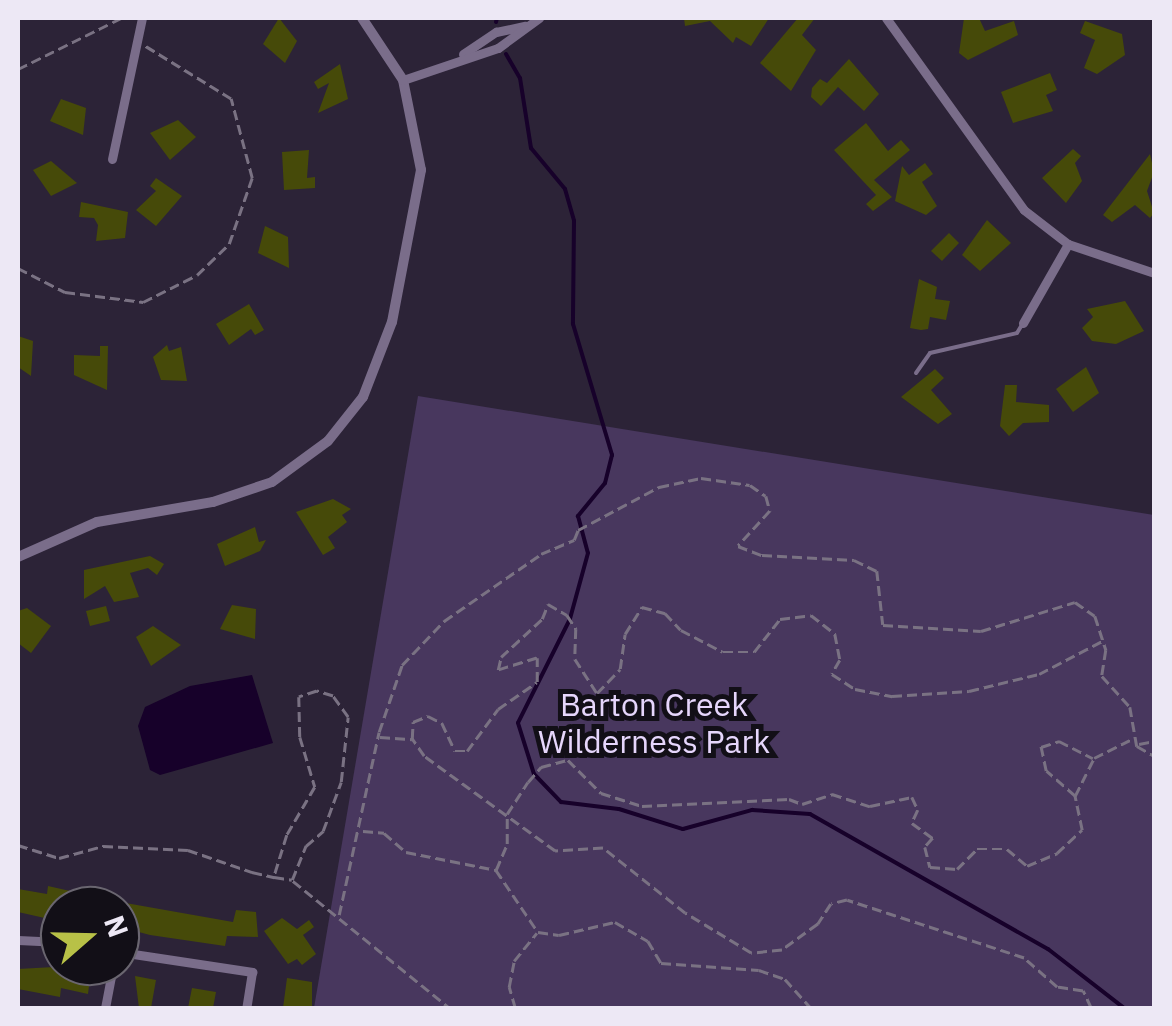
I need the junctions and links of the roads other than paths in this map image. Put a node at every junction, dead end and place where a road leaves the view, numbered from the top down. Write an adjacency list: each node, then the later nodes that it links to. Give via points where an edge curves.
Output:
1 (142, 18): 6 (street)
2 (362, 18): 5 (street)
3 (539, 18): 5 (street, via 496,32 461,56)
4 (886, 18): 7 (street, via 997,180)
5 (403, 80): 11 (street, via 419,146 417,201 382,358 339,431 295,468 252,491 97,522)
6 (112, 159)
7 (1068, 244): 8 (street); 9 (street)
8 (1154, 273)
9 (1023, 323): 10 (lane, via 1017,332 930,353)
10 (916, 372)
11 (18, 557)
12 (140, 955): 13 (street, via 252,972)
13 (246, 1008)

